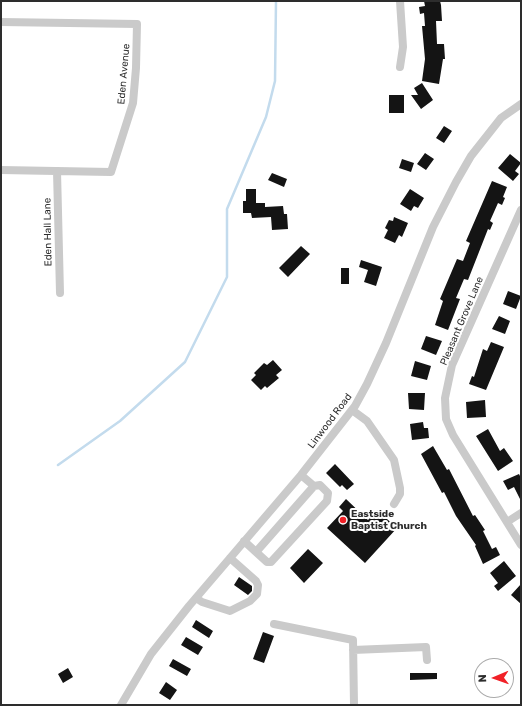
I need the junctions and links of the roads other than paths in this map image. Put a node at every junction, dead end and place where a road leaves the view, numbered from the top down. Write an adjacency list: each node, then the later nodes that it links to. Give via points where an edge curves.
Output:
1 (400, 1): 3 (street, via 403,47)
2 (1, 22): 6 (street, Eden Avenue, via 137,24 133,103 111,172)
3 (400, 67)
4 (521, 104): 9 (street, Linwood Road, via 501,118 484,138 456,182 433,227 367,384)
5 (1, 170): 6 (street, Eden Avenue)
6 (57, 171): 8 (street, Eden Hall Lane)
7 (521, 210): 14 (street, Pleasant Grove Lane, via 452,365 445,398 446,419 453,435)
8 (60, 293)
9 (352, 410): 10 (street, Linwood Road); 12 (street, via 367,420 394,460 400,494)
10 (301, 475): 11 (street); 15 (street, Linwood Road)
11 (314, 486): 17 (street); 17 (street, via 320,485 328,493 327,501 274,560 267,562)
12 (394, 504)
13 (521, 513): 14 (street)
14 (507, 522): 16 (street, Pleasant Grove Lane)
15 (244, 541): 17 (street); 18 (street, Linwood Road)
16 (521, 545)
17 (256, 552)
18 (230, 558): 19 (street, Linwood Road); 19 (street, via 256,581 257,594 250,601 230,611)
19 (196, 598): 23 (street, Linwood Road, via 151,654)
20 (274, 624): 21 (street, via 353,640)
21 (353, 650): 22 (street, via 426,647); 24 (street)
22 (427, 660)
23 (121, 705)
24 (354, 705)

